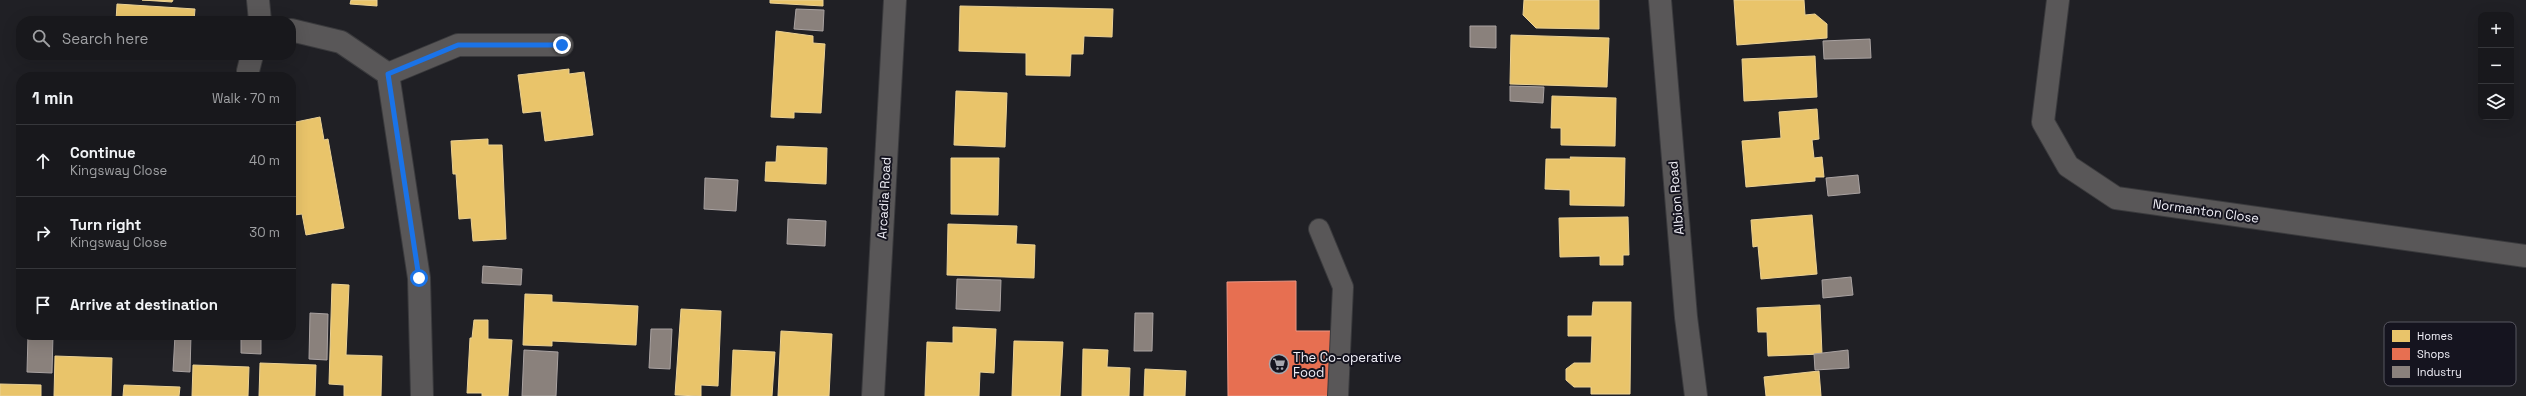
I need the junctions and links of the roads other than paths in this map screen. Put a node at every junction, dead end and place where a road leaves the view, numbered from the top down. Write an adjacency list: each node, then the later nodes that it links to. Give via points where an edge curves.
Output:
1 (258, 0): 5 (street)
2 (895, 0): 12 (street, Arcadia Road)
3 (1660, 0): 14 (street, Albion Road, via 1686,317)
4 (2058, 0): 10 (street, Normanton Close, via 2043,122 2068,166 2116,198)
5 (260, 16)
6 (296, 31): 8 (street, via 342,42)
7 (562, 45): 8 (street, via 458,45)
8 (388, 74): 11 (street, via 419,278)
9 (1319, 229): 13 (lane, via 1343,287)
10 (2526, 256)
11 (422, 396)
12 (873, 396)
13 (1338, 396)
14 (1696, 396)

